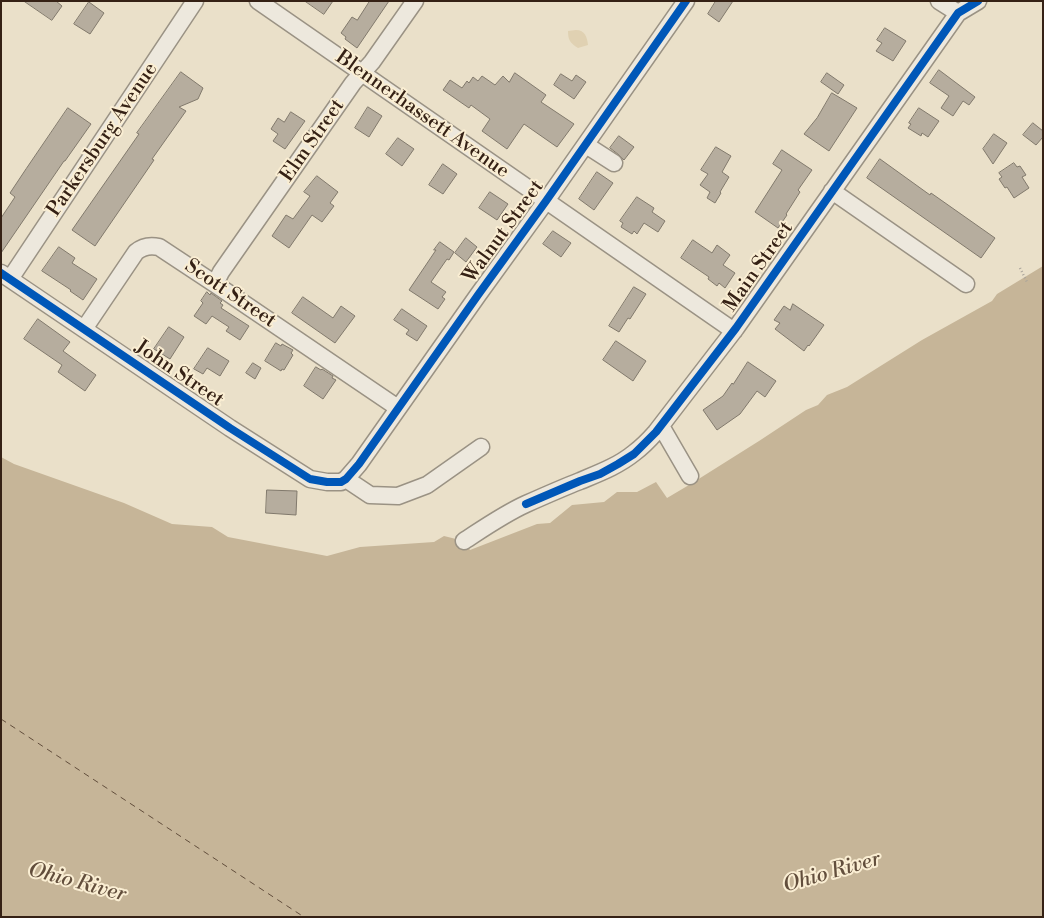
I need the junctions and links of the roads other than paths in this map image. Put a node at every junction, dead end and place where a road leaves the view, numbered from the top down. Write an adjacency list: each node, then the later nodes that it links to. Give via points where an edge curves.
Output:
1 (195, 1): 13 (street, Parkersburg Avenue)
2 (258, 1): 8 (street, Blennerhassett Avenue)
3 (415, 1): 8 (street, Elm Street)
4 (686, 1): 9 (street, Walnut Street)
5 (939, 1): 7 (street)
6 (978, 1): 7 (street, Main Street)
7 (958, 13): 11 (street, Main Street)
8 (362, 74): 12 (street, Blennerhassett Avenue); 14 (street, Elm Street)
9 (586, 145): 10 (street); 12 (street, Walnut Street)
10 (614, 163)
11 (832, 191): 15 (street); 17 (street, Main Street)
12 (546, 201): 17 (street, Blennerhassett Avenue); 18 (street, Walnut Street)
13 (6, 276): 16 (street, John Street)
14 (215, 284): 16 (street, Scott Street, via 159,247 141,248); 18 (street, Scott Street)
15 (966, 284)
16 (84, 328): 22 (street, John Street, via 310,479 336,483)
17 (734, 331): 19 (street, Main Street)
18 (398, 408): 22 (street, Walnut Street)
19 (661, 426): 21 (street); 23 (street, Main Street, via 634,454 618,464 507,513)
20 (481, 447): 22 (street, via 427,484 398,496 370,495)
21 (690, 476)
22 (346, 479)
23 (464, 541)

